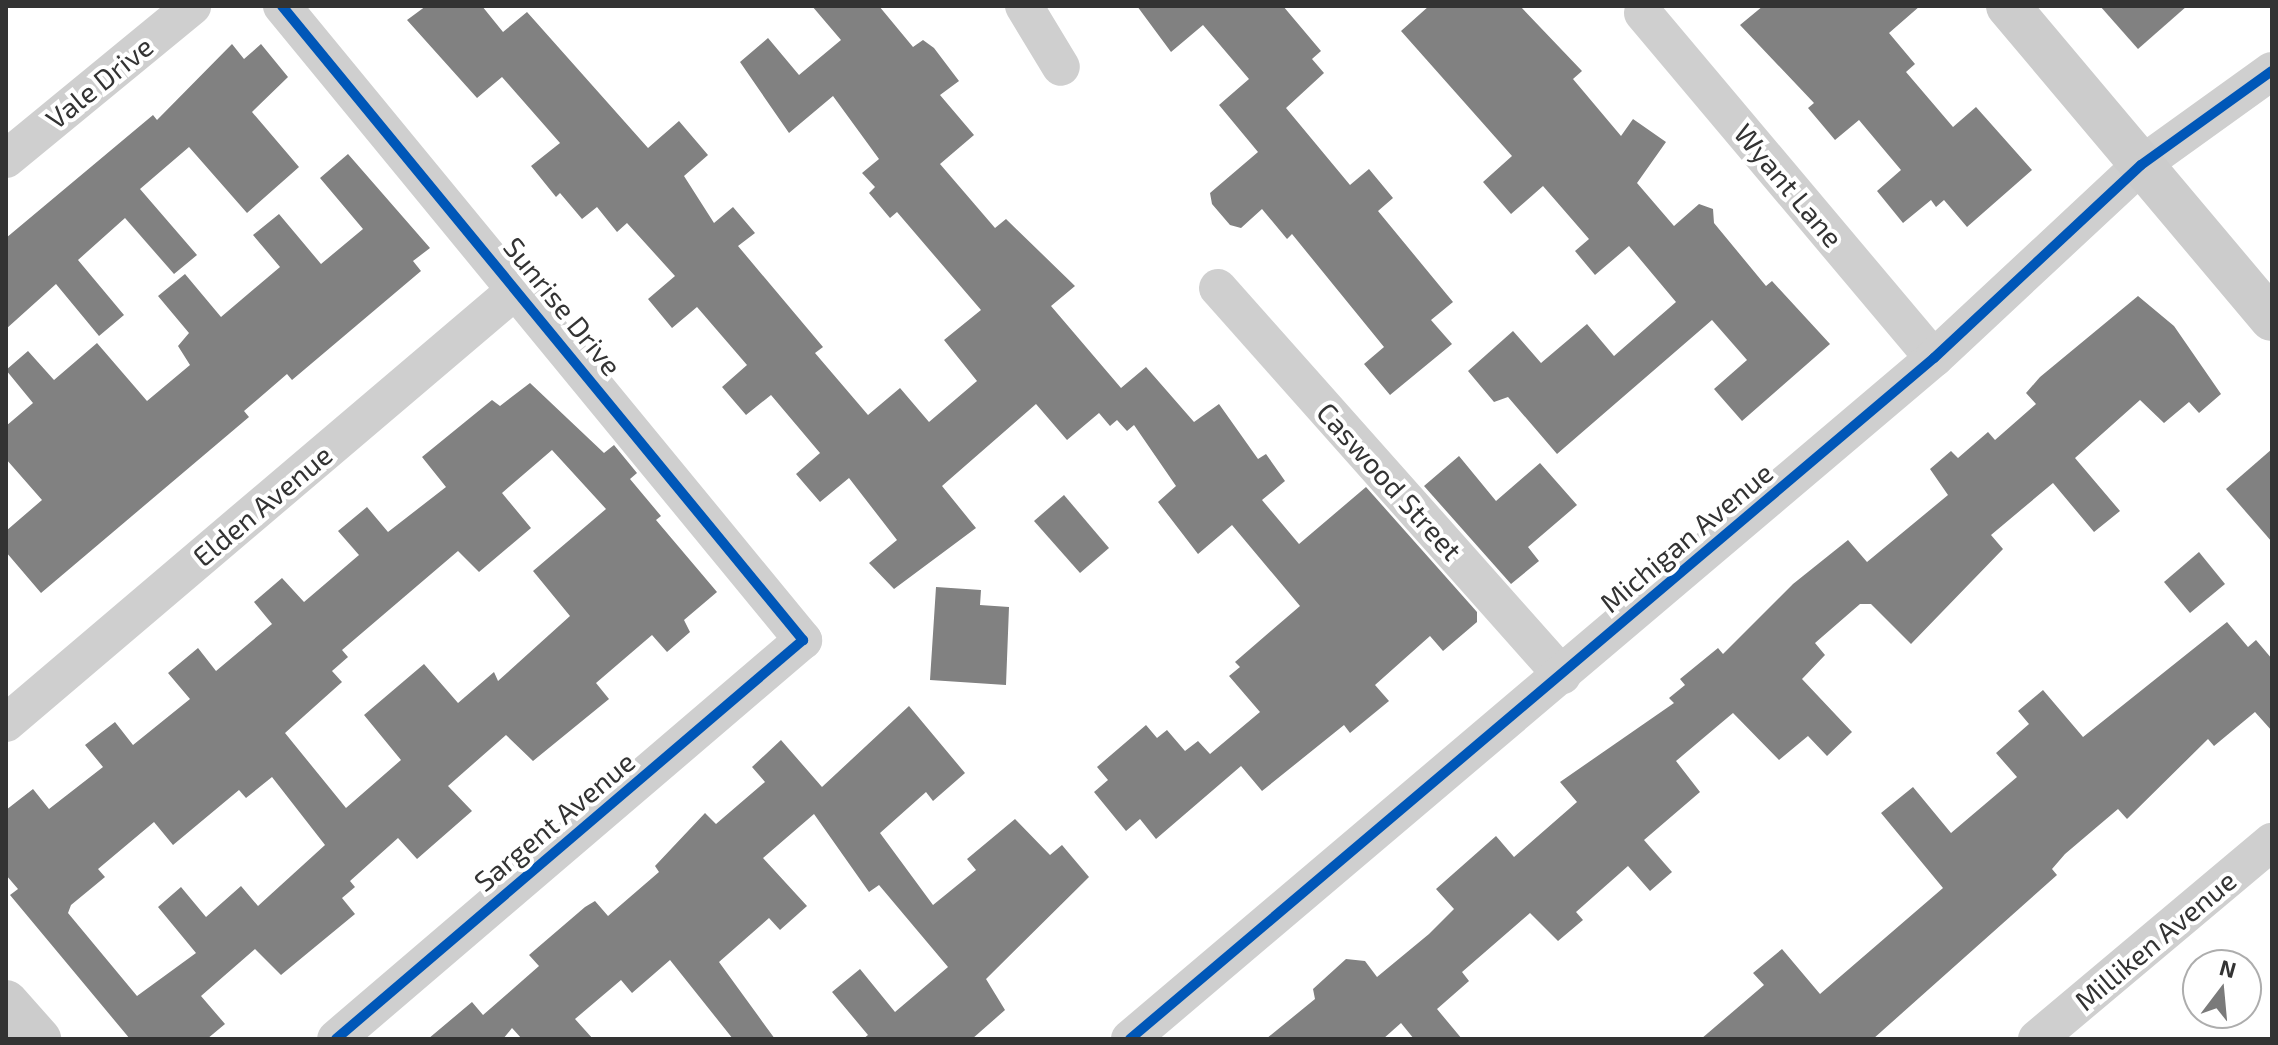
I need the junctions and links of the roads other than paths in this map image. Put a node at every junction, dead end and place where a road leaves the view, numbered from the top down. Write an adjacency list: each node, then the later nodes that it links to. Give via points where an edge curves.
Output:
1 (192, 6): 8 (street, Vale Drive)
2 (282, 6): 10 (street, Sunrise Drive)
3 (1024, 6): 6 (street)
4 (2008, 6): 9 (street)
5 (1643, 13): 13 (street, Wyant Lane)
6 (1061, 67)
7 (2272, 71): 9 (street, Michigan Avenue)
8 (6, 159)
9 (2141, 165): 12 (street); 13 (street, Michigan Avenue)
10 (518, 288): 14 (street, Sunrise Drive); 16 (street, Elden Avenue)
11 (1218, 288): 15 (street, Caswood Street)
12 (2272, 319)
13 (1934, 358): 15 (street, Michigan Avenue)
14 (803, 640): 20 (street, Sargent Avenue)
15 (1562, 675): 21 (street, Michigan Avenue)
16 (6, 723)
17 (2272, 842): 22 (street, Milliken Avenue)
18 (6, 1002): 19 (street)
19 (39, 1039)
20 (336, 1039)
21 (1130, 1039)
22 (2037, 1039)

